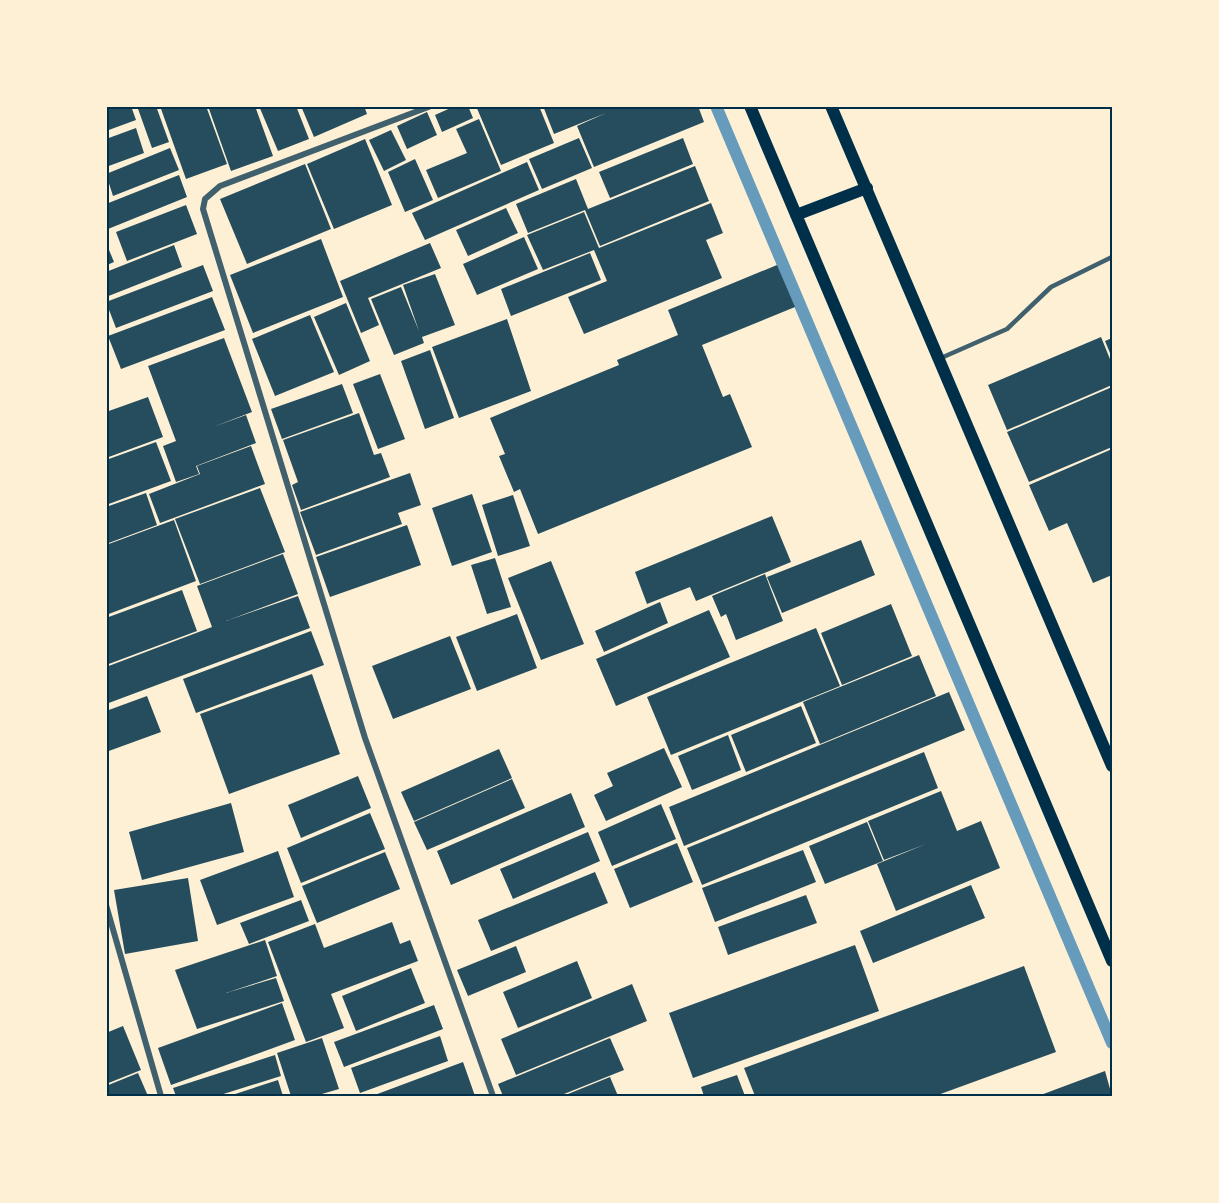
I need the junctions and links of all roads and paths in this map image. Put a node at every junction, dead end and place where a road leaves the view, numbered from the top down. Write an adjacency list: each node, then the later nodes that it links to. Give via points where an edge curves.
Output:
1 (431, 106): 12 (street, via 220,186 205,199 203,208 365,738)
2 (750, 106): 5 (main road)
3 (831, 106): 4 (main road)
4 (867, 188): 5 (main road); 7 (main road)
5 (796, 215): 10 (main road)
6 (1113, 257): 7 (lane, via 1051,287 1006,329)
7 (938, 360): 8 (main road)
8 (1113, 766)
9 (106, 905): 11 (street)
10 (1113, 962)
11 (161, 1096)
12 (493, 1096)

